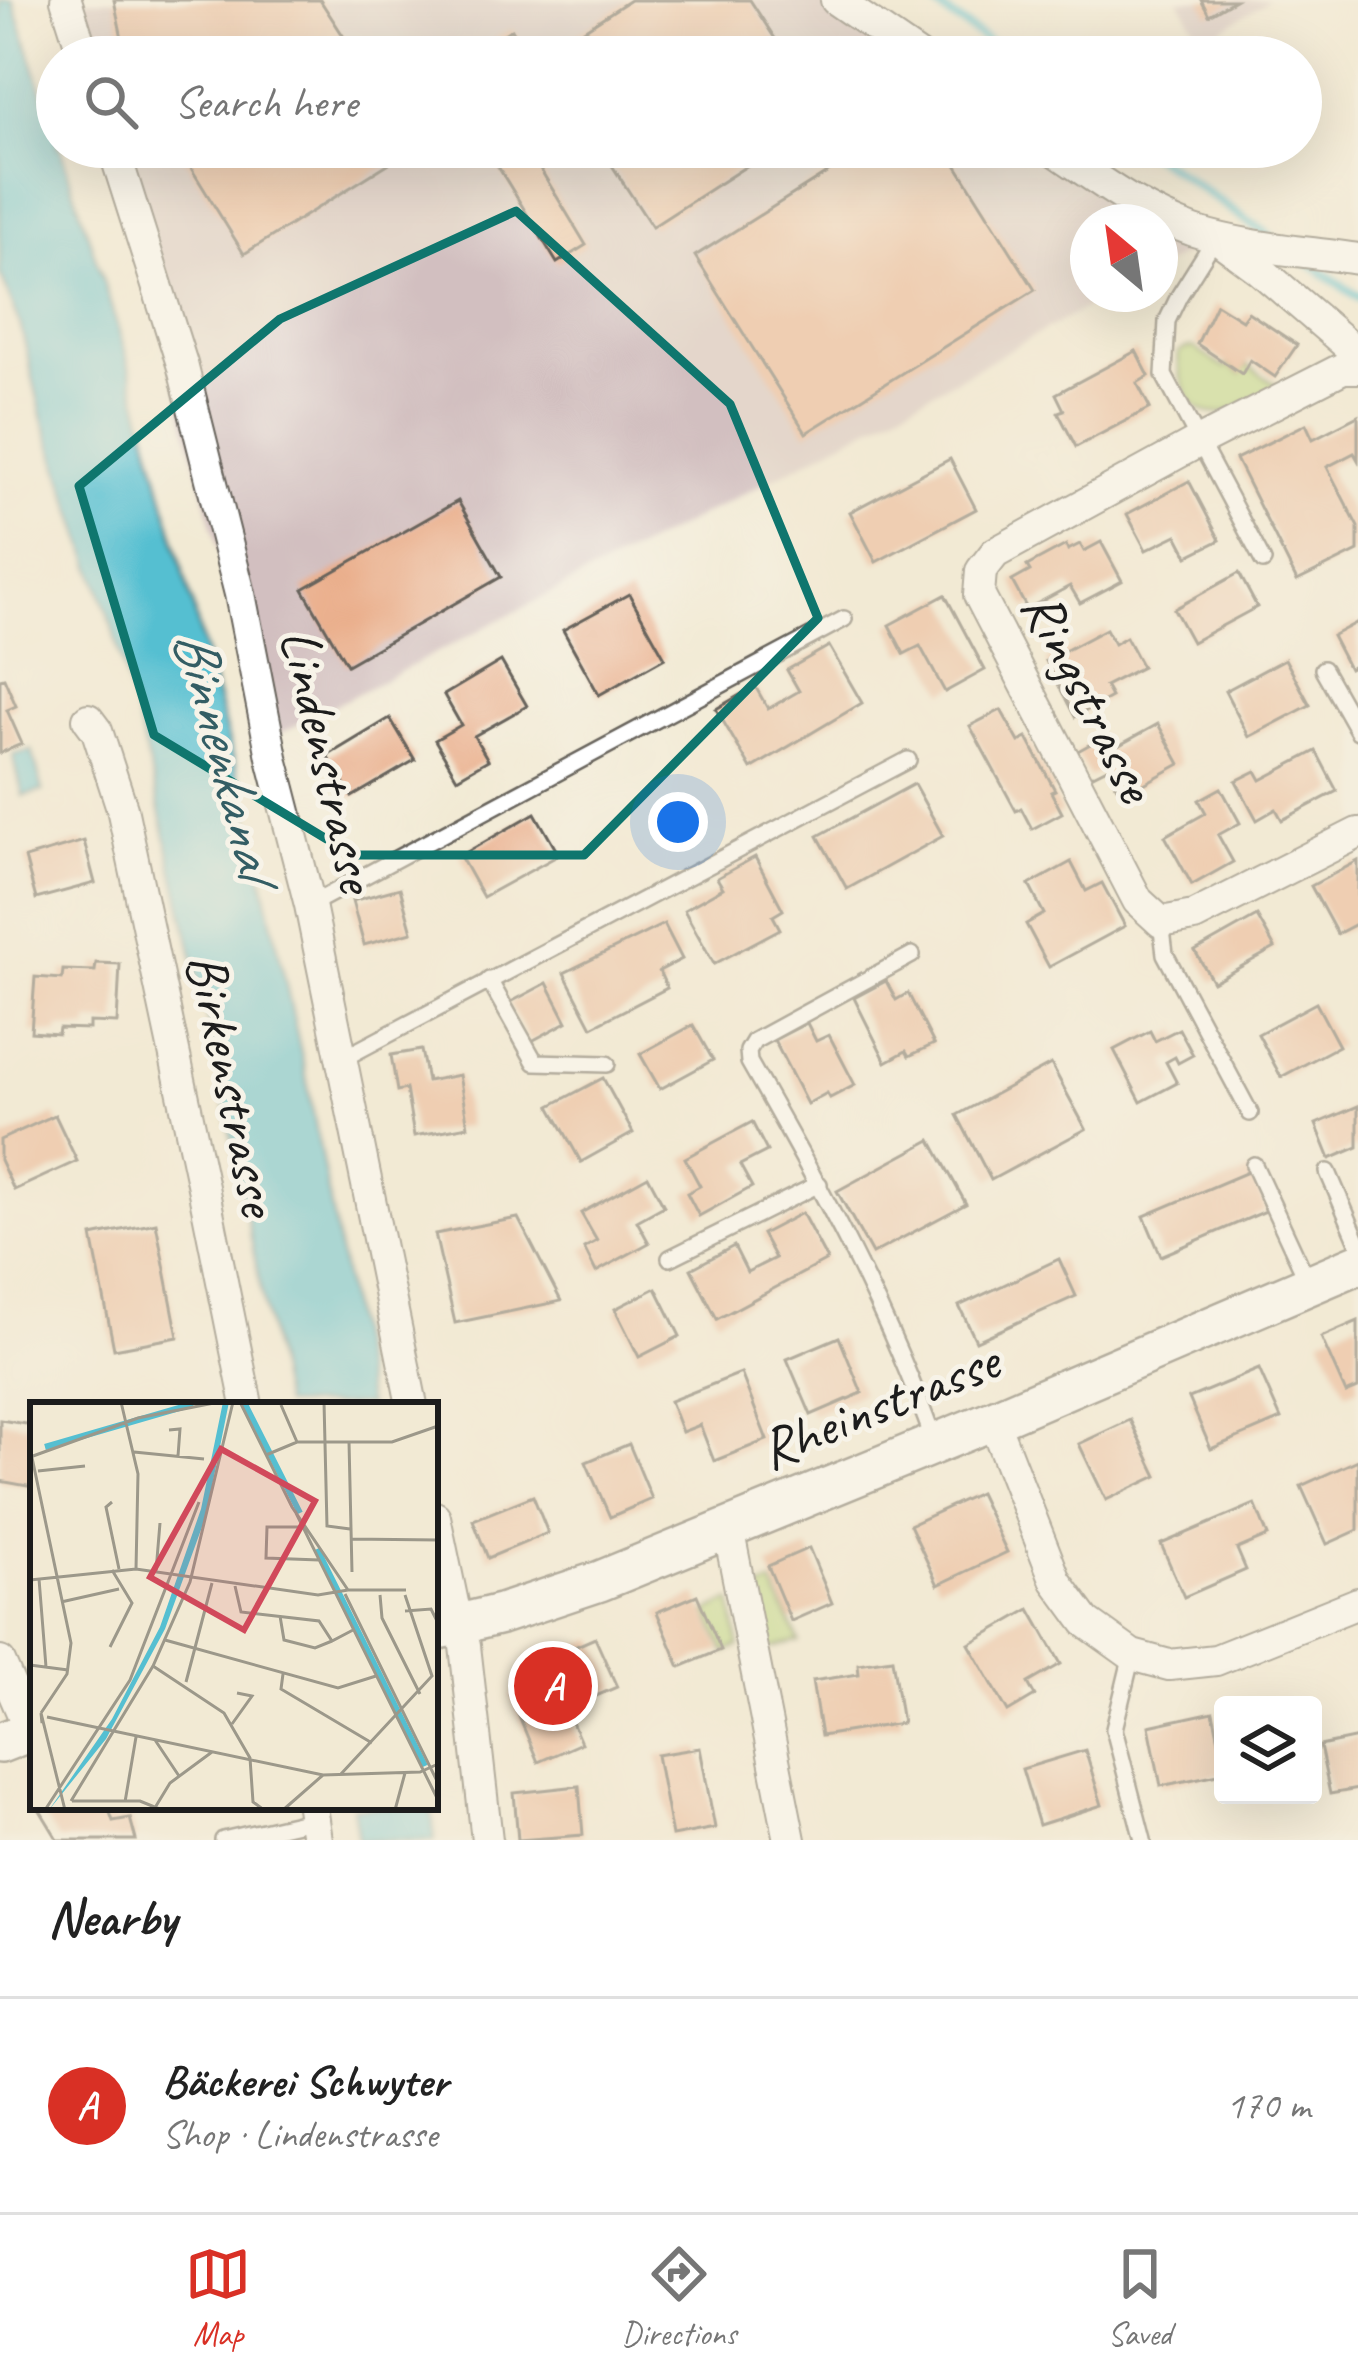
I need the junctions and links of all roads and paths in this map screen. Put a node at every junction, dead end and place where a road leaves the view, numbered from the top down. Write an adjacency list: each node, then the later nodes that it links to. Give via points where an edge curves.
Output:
1 (66, 0): 3 (street)
2 (836, 0): 4 (street)
3 (77, 36)
4 (888, 36)
5 (120, 168): 19 (street, Lindenstrasse, via 182,364)
6 (1081, 168): 7 (street, via 1130,202)
7 (1217, 237): 8 (street); 9 (street); 11 (lane, via 1167,321 1164,375)
8 (1358, 259)
9 (1358, 354)
10 (1358, 368): 11 (street, Ringstrasse, via 1343,368)
11 (1198, 442): 12 (lane); 20 (street, Ringstrasse, via 995,553 980,572 979,595 1036,709 1138,901)
12 (1263, 561)
13 (844, 619): 19 (lane)
14 (1323, 668): 16 (lane)
15 (88, 718): 33 (street, Birkenstrasse, via 122,808)
16 (1358, 731)
17 (908, 760): 22 (lane)
18 (1358, 833): 20 (street, via 1194,916)
19 (310, 904): 23 (street, Lindenstrasse)
20 (1161, 922): 25 (lane, via 1166,954)
21 (912, 955): 28 (lane, via 748,1051)
22 (489, 980): 23 (lane); 24 (lane, via 535,1062)
23 (342, 1059): 34 (street, Lindenstrasse)
24 (607, 1064)
25 (1250, 1113)
26 (1254, 1165): 32 (lane)
27 (1328, 1172): 29 (lane)
28 (819, 1184): 30 (lane); 36 (lane)
29 (1358, 1242)
30 (670, 1258)
31 (1358, 1264): 32 (street, Rheinstrasse)
32 (1309, 1285): 35 (street, Rheinstrasse)
33 (246, 1402)
34 (411, 1402)
35 (993, 1420): 36 (street, Rheinstrasse); 41 (street, via 1056,1581 1086,1622)
36 (935, 1444): 37 (street, Rheinstrasse)
37 (728, 1528): 40 (street, Rheinstrasse, via 600,1581); 47 (street)
38 (438, 1559): 40 (street)
39 (1358, 1603): 41 (street, via 1216,1660 1169,1665)
40 (443, 1628): 46 (street, via 465,1646)
41 (1132, 1655): 48 (lane, via 1114,1729)
42 (0, 1662): 43 (street)
43 (21, 1735)
44 (315, 1822): 45 (lane)
45 (223, 1840)
46 (487, 1840)
47 (790, 1840)
48 (1143, 1840)

